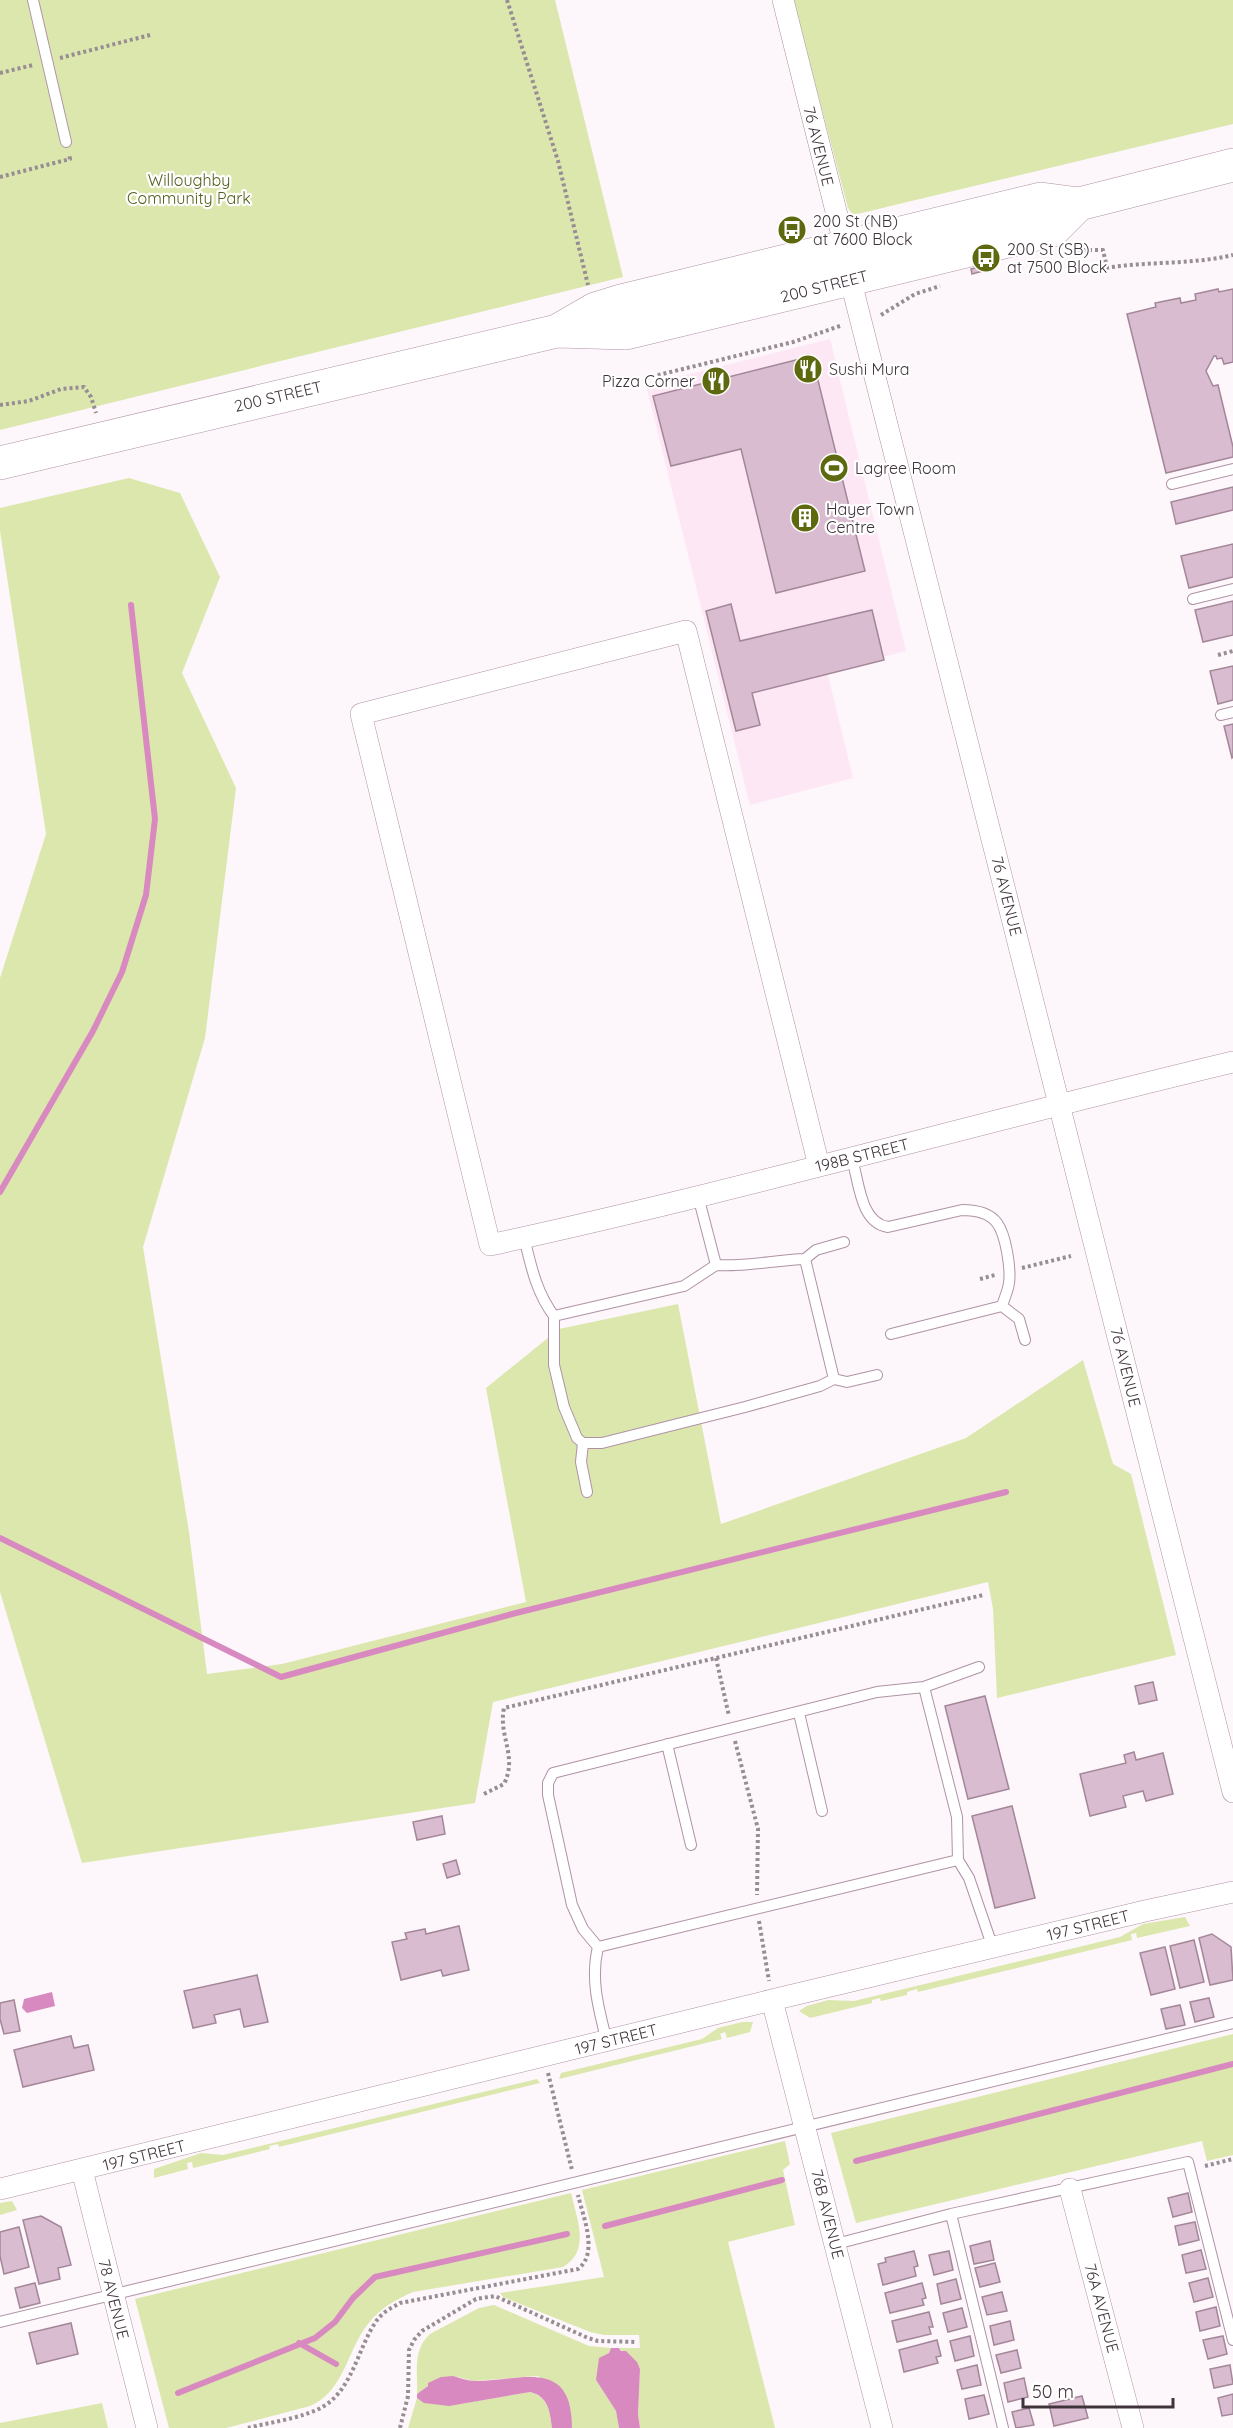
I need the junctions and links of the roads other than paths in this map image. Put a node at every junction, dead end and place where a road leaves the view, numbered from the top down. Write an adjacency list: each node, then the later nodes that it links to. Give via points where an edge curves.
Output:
1 (33, 0): 3 (lane)
2 (783, 0): 5 (street, 76 AVENUE)
3 (66, 142)
4 (1233, 165): 5 (main road, 200 STREET, via 1079,204 1053,230)
5 (847, 263): 6 (main road, 200 STREET, via 621,301 595,309); 6 (main road, 200 STREET, via 730,309 626,333); 15 (street, 76 AVENUE)
6 (557, 331): 7 (main road, 200 STREET)
7 (0, 463)
8 (1233, 469): 9 (lane)
9 (1172, 484)
10 (1233, 589): 11 (lane)
11 (1193, 599)
12 (1233, 712): 13 (lane)
13 (1221, 715)
14 (1233, 1062): 15 (street, 198B STREET)
15 (1060, 1103): 16 (street, 198B STREET); 35 (street, 76 AVENUE)
16 (852, 1159): 17 (street, 198B STREET); 23 (lane, via 866,1208 880,1226 962,1210 975,1210 998,1223 1008,1257 1009,1284)
17 (819, 1166): 18 (street, 198B STREET); 19 (street, 198B STREET, via 686,632 361,714 490,1245)
18 (698, 1196): 19 (street, 198B STREET); 22 (lane)
19 (524, 1237): 24 (lane, via 542,1301)
20 (844, 1242): 21 (lane, via 816,1250)
21 (805, 1259): 22 (lane, via 751,1266); 28 (lane)
22 (716, 1265): 24 (lane, via 675,1289)
23 (1002, 1306): 25 (lane); 26 (lane, via 1019,1319)
24 (554, 1316): 29 (lane, via 554,1365 564,1407)
25 (891, 1334)
26 (1025, 1340)
27 (877, 1375): 28 (lane, via 847,1382)
28 (834, 1378): 29 (lane, via 820,1386 734,1410 602,1443)
29 (583, 1443): 30 (lane, via 580,1462)
30 (587, 1492)
31 (979, 1667): 32 (lane)
32 (924, 1687): 33 (lane, via 877,1692); 38 (lane, via 957,1817)
33 (799, 1713): 34 (lane); 36 (lane)
34 (666, 1743): 37 (lane); 40 (lane, via 553,1773 548,1783 572,1905 583,1929)
35 (1233, 1792)
36 (822, 1811)
37 (691, 1845)
38 (958, 1860): 40 (lane); 41 (lane, via 969,1878)
39 (1233, 1892): 41 (street, 197 STREET)
40 (598, 1947): 44 (lane, via 595,1995)
41 (993, 1948): 42 (street, 197 STREET)
42 (772, 2000): 44 (street, 197 STREET); 45 (street, 76B AVENUE)
43 (1233, 2023): 45 (lane)
44 (607, 2042): 46 (street, 197 STREET)
45 (806, 2128): 50 (street, 76B AVENUE); 51 (lane)
46 (82, 2170): 47 (street, 197 STREET); 51 (street, 78 AVENUE)
47 (0, 2189)
48 (1070, 2189): 49 (lane); 53 (lane, via 1188,2162); 57 (street, 76A AVENUE)
49 (951, 2214): 50 (lane); 56 (lane)
50 (836, 2244): 55 (street, 76B AVENUE)
51 (112, 2295): 52 (lane); 54 (street, 78 AVENUE)
52 (0, 2322)
53 (1233, 2340)
54 (147, 2428)
55 (882, 2428)
56 (1003, 2428)
57 (1133, 2428)

